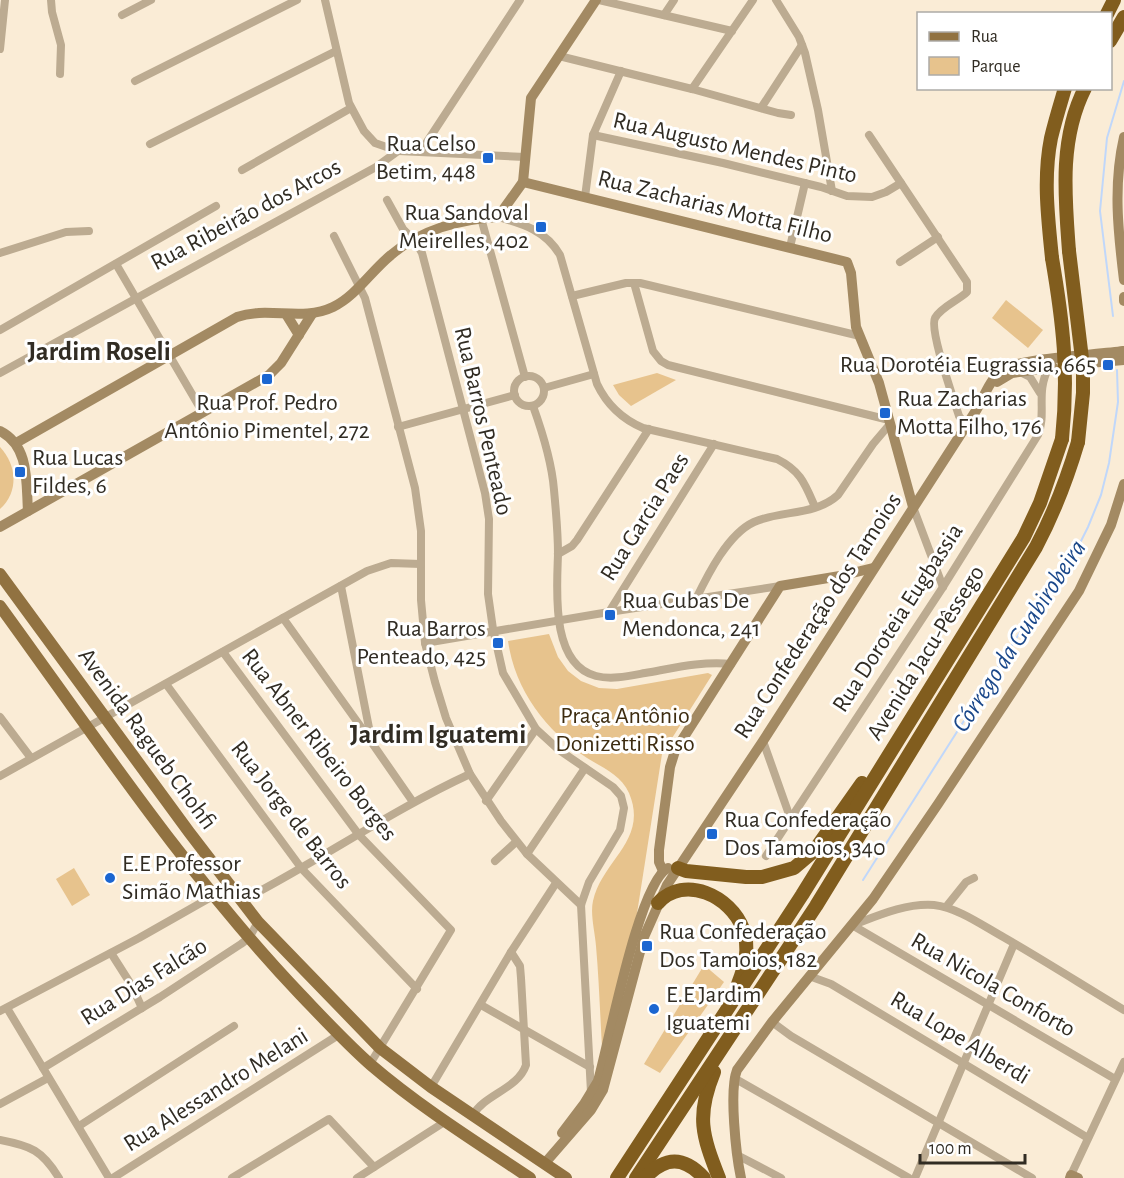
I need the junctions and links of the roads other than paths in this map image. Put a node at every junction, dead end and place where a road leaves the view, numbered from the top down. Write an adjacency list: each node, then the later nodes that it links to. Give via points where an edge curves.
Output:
1 (5, 0): 17 (street)
2 (51, 0): 21 (street, via 61,45)
3 (151, 0): 11 (street)
4 (297, 0): 22 (street)
5 (325, 0): 18 (street)
6 (520, 0): 34 (street)
7 (597, 0): 12 (street); 19 (main road)
8 (674, 0): 12 (street)
9 (753, 0): 14 (street)
10 (776, 0): 16 (street)
11 (122, 15)
12 (664, 15): 14 (street)
13 (1124, 17): 15 (highway)
14 (732, 31): 23 (street)
15 (1112, 38)
16 (802, 45): 27 (street); 40 (street)
17 (0, 49)
18 (336, 51): 26 (street); 32 (street)
19 (559, 56): 20 (street); 35 (main road, via 531,98)
20 (621, 71): 23 (street); 29 (street)
21 (60, 74)
22 (135, 81)
23 (692, 89): 27 (street)
24 (1064, 90): 113 (highway, Avenida Jacu-Pêssego, bridge, via 1047,171 1052,258 1063,323 1066,402 1062,439 1024,537)
25 (1084, 90): 157 (highway, Avenida Jacu-Pêssego, bridge, via 1069,133 1065,201 1083,393 1078,442 1061,494 1036,548 822,897)
26 (351, 108): 33 (street, via 369,138); 36 (street)
27 (761, 108): 28 (street)
28 (791, 115)
29 (593, 135): 38 (street, Rua Augusto Mendes Pinto); 41 (street)
30 (869, 135): 39 (street)
31 (1124, 137): 54 (main road, via 1116,202)
32 (150, 144)
33 (398, 151): 34 (street); 58 (street, Rua Ribeirão dos Arcos, via 376,167)
34 (421, 151): 35 (street)
35 (525, 157): 37 (main road)
36 (242, 170)
37 (523, 182): 41 (main road, Rua Zacharias Motta Filho); 44 (main road)
38 (805, 183): 40 (street, Rua Augusto Mendes Pinto); 50 (street)
39 (901, 183): 40 (street, Rua Augusto Mendes Pinto, via 872,197); 48 (street)
40 (832, 191)
41 (585, 196): 50 (main road, Rua Zacharias Motta Filho)
42 (387, 200): 49 (street, Rua Barros Penteado, via 403,229)
43 (216, 206): 53 (street)
44 (498, 217): 45 (main road); 57 (street, via 540,231 554,244)
45 (480, 218): 49 (main road); 70 (street)
46 (89, 231): 51 (street, via 66,232)
47 (334, 236): 56 (street)
48 (938, 237): 52 (street); 79 (street, via 969,287 933,323 959,417)
49 (414, 239): 56 (main road, via 391,255); 76 (street, Rua Barros Penteado, via 422,253)
50 (790, 247): 63 (main road, Rua Zacharias Motta Filho, via 847,262)
51 (0, 253)
52 (900, 262)
53 (116, 264): 58 (street); 61 (street)
54 (1124, 280)
55 (634, 283): 57 (street); 63 (street); 78 (street, via 653,351 668,365)
56 (360, 286): 60 (main road, via 335,306); 80 (street)
57 (572, 296): 69 (street)
58 (136, 297): 65 (street); 68 (street, Rua Ribeirão dos Arcos)
59 (286, 314): 60 (main road); 62 (main road); 65 (main road, via 258,312 237,316)
60 (312, 314): 62 (main road)
61 (0, 330)
62 (299, 335): 77 (main road, via 269,375)
63 (860, 336): 78 (main road, Rua Zacharias Motta Filho)
64 (1124, 354): 66 (main road, Rua Confederação dos Tamoios); 71 (main road, Rua Confederação dos Tamoios, via 1015,364 1004,369)
65 (169, 355): 77 (street); 83 (main road)
66 (1049, 367): 67 (main road, Rua Confederação dos Tamoios); 73 (street, Rua Doroteia Eugbassia)
67 (1019, 372): 71 (main road, Rua Confederação dos Tamoios); 73 (street, via 1029,377)
68 (0, 373)
69 (594, 374): 72 (street); 81 (street, via 614,410)
70 (525, 377): 72 (street, via 535,378); 74 (street, via 516,384)
71 (991, 385): 79 (main road, Rua Confederação dos Tamoios)
72 (544, 388): 75 (street, via 542,399)
73 (1041, 394): 96 (street, Rua Doroteia Eugbassia, via 1038,435)
74 (514, 395): 75 (street, via 522,405); 76 (street)
75 (533, 406): 90 (street, via 554,487)
76 (464, 410): 80 (street); 102 (street, Rua Barros Penteado, via 489,519 488,594)
77 (203, 413): 88 (main road)
78 (889, 422): 86 (street, via 838,495); 87 (main road, Rua Zacharias Motta Filho)
79 (966, 425): 87 (main road, Rua Confederação dos Tamoios)
80 (398, 427): 91 (street, via 420,514)
81 (649, 429): 84 (street); 90 (street, via 577,540)
82 (0, 431): 83 (main road)
83 (16, 443): 88 (main road, via 24,463)
84 (714, 444): 86 (street, via 788,465 797,471); 99 (street, Rua Garcia Paes)
85 (1124, 484): 132 (main road, via 1111,525 1079,591)
86 (815, 507): 97 (street, via 755,521 745,527 727,546)
87 (913, 507): 92 (main road, Rua Confederação dos Tamoios); 96 (street, Rua Zacharias Motta Filho)
88 (28, 511): 89 (main road)
89 (0, 527)
90 (558, 554): 101 (street)
91 (421, 564): 94 (street, via 383,565); 103 (street)
92 (873, 568): 95 (main road); 111 (main road, Rua Confederação dos Tamoios)
93 (0, 574): 108 (main road, Avenida Ragueb Chohfi)
94 (341, 586): 100 (street); 112 (street)
95 (780, 586): 97 (street); 105 (main road)
96 (943, 586): 120 (street, Rua Doroteia Eugbassia)
97 (696, 599): 99 (street)
98 (0, 606): 109 (main road, Avenida Ragueb Chohfi)
99 (609, 612): 101 (street)
100 (283, 618): 104 (street); 112 (street)
101 (559, 620): 102 (street); 105 (street, via 572,659 595,676 624,677 698,663)
102 (493, 631): 103 (street); 110 (street, Rua Barros Penteado, via 503,673)
103 (425, 643): 116 (street, via 441,703)
104 (223, 652): 106 (street); 121 (street, Rua Abner Ribeiro Borges)
105 (731, 664): 127 (main road, via 675,751 670,766 659,850 659,862)
106 (166, 684): 108 (street); 126 (street, Rua Jorge de Barros)
107 (0, 717): 114 (street)
108 (106, 717): 109 (street); 133 (main road, Avenida Ragueb Chohfi)
109 (88, 728): 114 (street); 131 (main road, Avenida Ragueb Chohfi)
110 (536, 729): 115 (street, Rua Barros Penteado); 118 (street)
111 (763, 741): 120 (street); 127 (main road, Rua Confederação dos Tamoios)
112 (372, 743): 119 (street)
113 (892, 751): 127 (highway, via 871,771 814,851 794,868 762,877); 150 (highway, Avenida Jacu-Pêssego)
114 (31, 758): 117 (street)
115 (585, 768): 123 (street); 135 (street, Rua Barros Penteado, via 613,787 624,808 620,830 589,882)
116 (470, 774): 118 (street); 119 (street)
117 (0, 776)
118 (486, 801): 122 (street)
119 (413, 802): 121 (street)
120 (790, 820): 124 (street, Rua Doroteia Eugbassia)
121 (358, 835): 126 (street); 145 (street, Rua Abner Ribeiro Borges, via 451,930)
122 (516, 842): 123 (street); 125 (street)
123 (527, 854): 129 (street)
124 (766, 856)
125 (495, 861)
126 (302, 869): 133 (street); 145 (street, Rua Jorge de Barros)
127 (670, 872): 130 (highway); 134 (main road, Rua Confederação dos Tamoios); 168 (main road, Rua Confederação dos Tamoios, via 656,881 641,915)
128 (974, 878): 136 (street)
129 (556, 883): 135 (street); 142 (street)
130 (702, 891): 134 (highway, via 676,890); 150 (highway, via 732,911 745,937 743,970)
131 (213, 896): 140 (main road, Avenida Ragueb Chohfi); 143 (street)
132 (873, 899): 137 (street); 139 (main road)
133 (241, 901): 138 (main road, Avenida Ragueb Chohfi)
134 (658, 903): 177 (main road, Rua Confederação dos Tamoios, via 644,937 603,1090 591,1110)
135 (581, 905): 161 (street, Rua Barros Penteado)
136 (946, 907): 137 (street, via 913,906); 141 (street)
137 (884, 913): 139 (street)
138 (258, 922): 140 (street, Rua Dias Falcão); 156 (main road, Avenida Ragueb Chohfi)
139 (852, 925): 144 (main road); 147 (street, Rua Nicola Conforto)
140 (249, 938): 148 (street, Rua Dias Falcão); 155 (main road, Avenida Ragueb Chohfi)
141 (1014, 944): 147 (street); 151 (street)
142 (512, 952): 146 (street); 154 (street, via 520,966)
143 (111, 953): 148 (street); 149 (street)
144 (809, 976): 152 (main road); 160 (street, Rua Lope Alberdi, via 831,984)
145 (417, 990): 156 (street, Rua Abner Ribeiro Borges)
146 (481, 1005): 154 (street); 166 (street)
147 (988, 1006): 160 (street); 165 (street, Rua Nicola Conforto)
148 (142, 1008): 162 (street, Rua Dias Falcão)
149 (4, 1009): 162 (street)
150 (728, 1009): 186 (highway, Avenida Jacu-Pêssego)
151 (1124, 1010)
152 (772, 1022): 164 (main road); 172 (street)
153 (234, 1026): 173 (street)
154 (525, 1030): 161 (street); 170 (street, via 525,1069 478,1106)
155 (340, 1034): 159 (main road, Avenida Ragueb Chohfi); 181 (street, Rua Alessandro Melani)
156 (381, 1048): 159 (street, Rua Abner Ribeiro Borges); 166 (main road, Avenida Ragueb Chohfi)
157 (722, 1050): 187 (highway, Avenida Jacu-Pêssego); 190 (highway, via 707,1090 702,1121)
158 (1124, 1062): 165 (street)
159 (370, 1064): 167 (main road, Avenida Ragueb Chohfi)
160 (964, 1064): 172 (street); 174 (street, Rua Lope Alberdi)
161 (590, 1067): 168 (street, Rua Barros Penteado)
162 (43, 1068): 163 (street)
163 (48, 1078): 169 (street); 173 (street)
164 (734, 1078): 176 (main road); 193 (street)
165 (1115, 1079): 174 (street)
166 (431, 1087): 167 (main road, via 424,1094); 170 (main road, Avenida Ragueb Chohfi)
167 (400, 1088): 171 (main road, Avenida Ragueb Chohfi)
168 (592, 1094): 177 (main road, Rua Confederação dos Tamoios)
169 (0, 1104)
170 (473, 1115): 177 (main road, Avenida Ragueb Chohfi)
171 (446, 1121): 178 (street); 184 (main road, Avenida Ragueb Chohfi)
172 (939, 1123): 194 (street); 195 (street)
173 (79, 1126): 181 (street)
174 (1088, 1138): 179 (street)
175 (0, 1140): 180 (street, via 37,1152)
176 (737, 1155): 191 (main road); 192 (street)
177 (542, 1161): 185 (main road, Avenida Ragueb Chohfi)
178 (374, 1167): 182 (street, via 329,1119); 183 (street)
179 (1073, 1177)
180 (59, 1178)
181 (111, 1178)
182 (232, 1178)
183 (357, 1178)
184 (530, 1178)
185 (566, 1178)
186 (617, 1178)
187 (636, 1178)
188 (645, 1178): 189 (highway, via 661,1164 672,1161 683,1162)
189 (704, 1178)
190 (719, 1178)
191 (741, 1178)
192 (781, 1178)
193 (909, 1178)
194 (915, 1178)
195 (1032, 1178)

